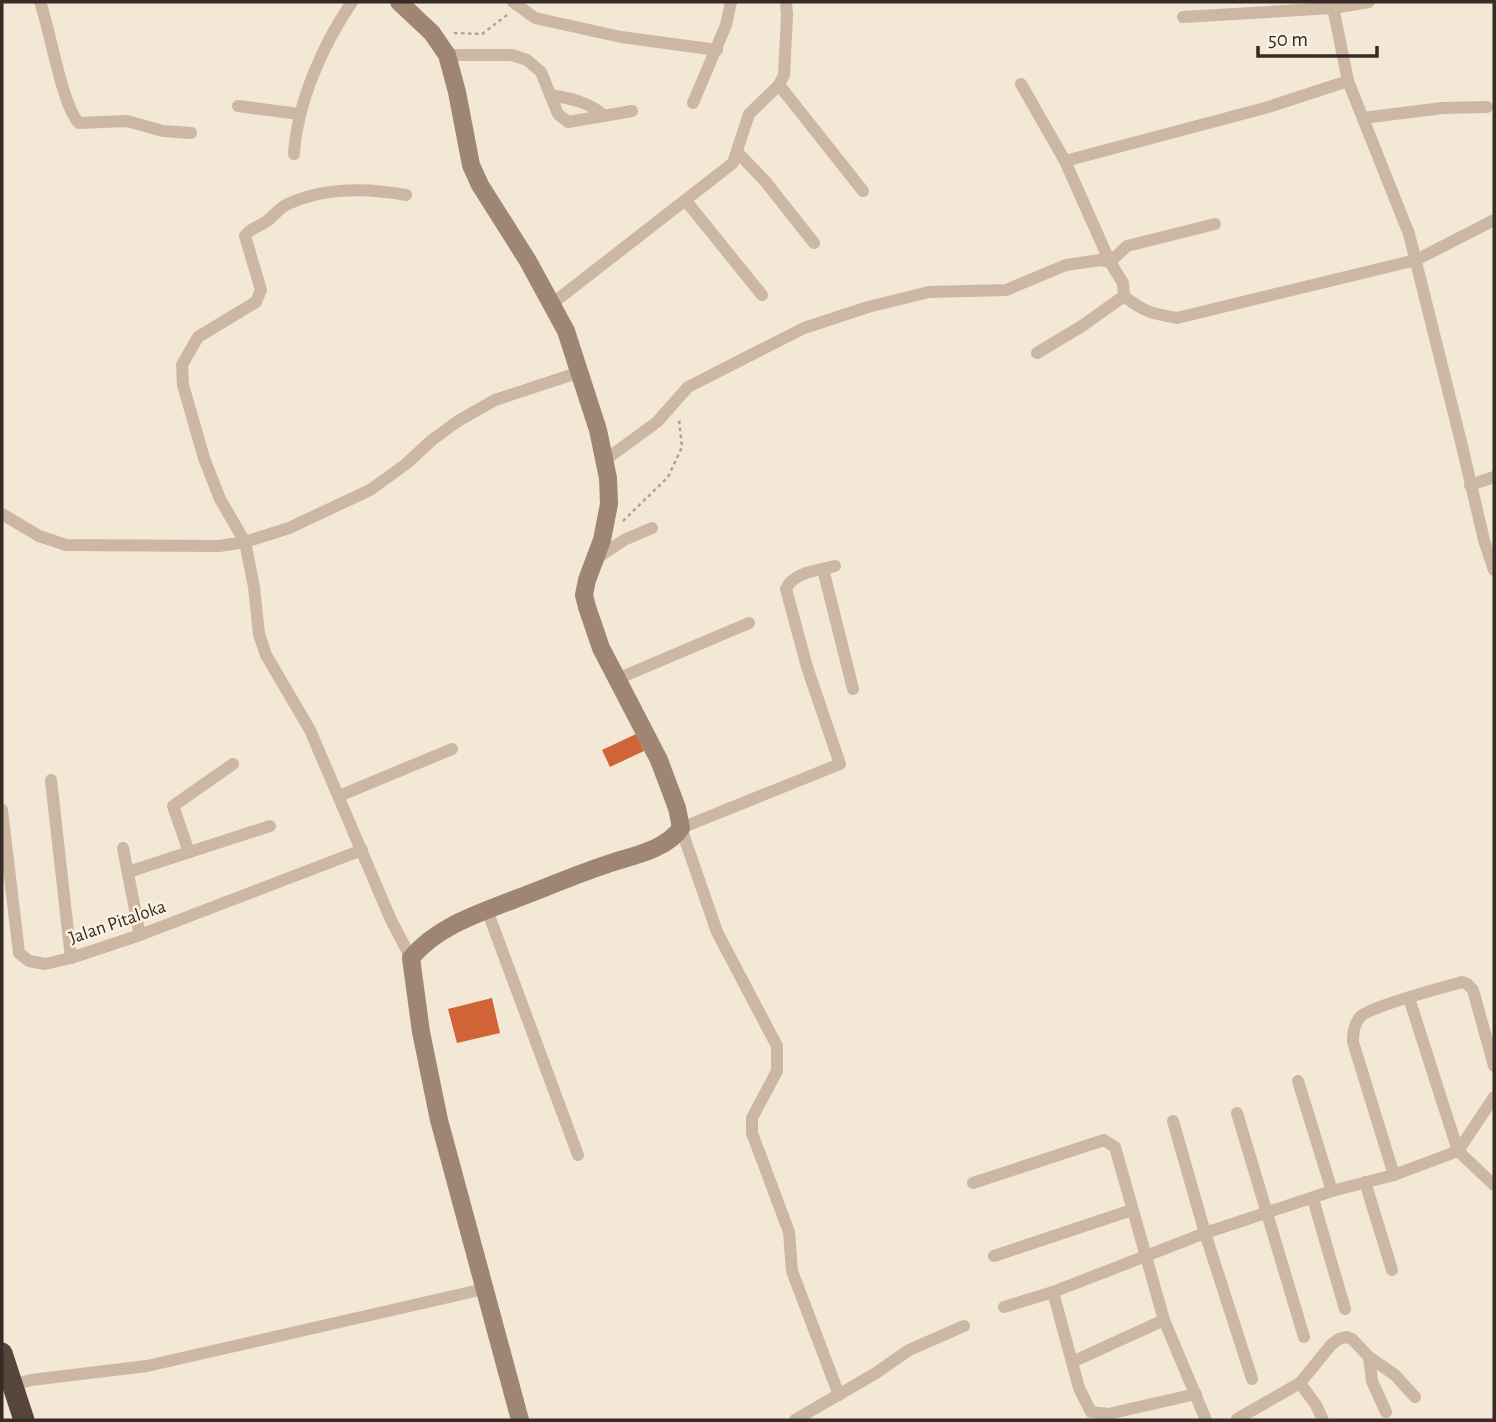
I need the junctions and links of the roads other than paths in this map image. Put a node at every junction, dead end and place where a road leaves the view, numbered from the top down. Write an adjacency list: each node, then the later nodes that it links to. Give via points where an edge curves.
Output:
1 (40, 2): 23 (street, via 62,83 79,123 127,121)
2 (352, 2): 20 (street)
3 (399, 2): 11 (street, via 432,33)
4 (731, 2): 10 (street)
5 (786, 2): 14 (street, via 784,75)
6 (1368, 2): 8 (street)
7 (515, 4): 10 (street, via 535,18 621,37)
8 (1332, 5): 9 (street); 12 (street)
9 (1183, 17)
10 (716, 50): 16 (street)
11 (447, 55): 15 (street, via 512,55 527,60 541,72); 37 (street, via 471,165)
12 (1348, 80): 22 (street); 26 (street, via 1265,108)
13 (1021, 84): 26 (street)
14 (779, 85): 24 (street, via 749,114); 27 (street)
15 (550, 95): 21 (street, via 596,107); 21 (street, via 558,114 568,122)
16 (693, 103)
17 (238, 106): 20 (street)
18 (1487, 107): 22 (street)
19 (632, 111): 21 (street)
20 (299, 114): 25 (street)
21 (604, 116)
22 (1363, 118): 33 (street)
23 (191, 133)
24 (737, 152): 29 (street, via 733,163); 32 (street)
25 (294, 154)
26 (1065, 161): 34 (street)
27 (863, 191)
28 (406, 195): 45 (street, via 378,190 316,195 286,205 248,231 245,236 261,290 256,302 198,337 182,365 183,385 204,458 220,499)
29 (686, 201): 35 (street); 37 (street)
30 (1494, 220): 33 (street)
31 (1215, 224): 34 (street, via 1127,246)
32 (814, 243)
33 (1416, 260): 36 (street, via 1177,318 1148,313); 42 (street)
34 (1110, 262): 36 (street, via 1123,283); 40 (street, via 1085,260 1066,265 1006,290 929,292 804,328 688,387 657,422)
35 (762, 295)
36 (1124, 296): 38 (street)
37 (553, 303): 39 (street)
38 (1037, 354)
39 (580, 372): 40 (street); 45 (street, via 495,400 458,421 370,490 289,528)
40 (605, 460): 46 (street, via 609,504)
41 (1494, 477): 42 (street)
42 (1470, 485): 47 (street)
43 (2, 514): 45 (street, via 39,536 66,545 219,546)
44 (652, 528): 46 (street)
45 (245, 542): 54 (street, via 266,655 310,730)
46 (594, 560): 49 (street, via 584,595 601,648)
47 (1494, 570)
48 (749, 623): 49 (street)
49 (617, 679): 57 (street, via 659,760)
50 (853, 689): 57 (street, via 829,568 798,577 786,589 840,764)
51 (452, 749): 54 (street)
52 (233, 764): 60 (street, via 173,806)
53 (51, 780): 64 (street)
54 (339, 796): 59 (street)
55 (2, 810): 64 (street, Jalan Pitaloka, via 19,953 45,964)
56 (270, 826): 60 (street)
57 (681, 828): 62 (street, via 674,839 659,846); 100 (street, via 717,932 777,1046 777,1071 752,1118 752,1132 789,1232 792,1271)
58 (123, 848): 61 (street)
59 (362, 850): 63 (street, Jalan Pitaloka); 65 (street)
60 (189, 852): 61 (street)
61 (128, 872): 63 (street)
62 (487, 910): 65 (street, via 435,936); 73 (street)
63 (139, 935): 64 (street, Jalan Pitaloka)
64 (71, 958)
65 (411, 958): 86 (street, via 439,1120)
66 (1409, 998): 67 (street, via 1467,984 1473,990); 72 (street); 74 (street, via 1364,1013 1353,1032)
67 (1494, 1066)
68 (1298, 1081): 78 (street)
69 (1494, 1097): 72 (street)
70 (1237, 1113): 81 (street)
71 (1173, 1121): 82 (street)
72 (1458, 1151): 74 (street); 77 (street)
73 (578, 1155)
74 (1394, 1175): 75 (street)
75 (1365, 1182): 78 (street); 85 (street)
76 (973, 1183): 80 (street, via 1104,1140 1115,1147)
77 (1494, 1185)
78 (1332, 1191): 79 (street)
79 (1313, 1199): 81 (street); 89 (street)
80 (1132, 1210): 83 (street); 84 (street)
81 (1266, 1213): 82 (street); 92 (street)
82 (1205, 1233): 84 (street); 96 (street)
83 (994, 1256)
84 (1146, 1256): 87 (street); 90 (street)
85 (1392, 1270)
86 (484, 1289): 98 (street, via 147,1366); 105 (street)
87 (1053, 1292): 88 (street); 95 (street)
88 (1004, 1307)
89 (1346, 1309)
90 (1164, 1321): 95 (street); 99 (street)
91 (964, 1326): 100 (street, via 909,1350)
92 (1304, 1337)
93 (2, 1353): 98 (highway)
94 (1369, 1357): 97 (street, via 1352,1339 1339,1339); 101 (street); 102 (street, via 1372,1381)
95 (1072, 1362): 99 (street, via 1079,1388 1091,1412 1097,1414)
96 (1252, 1379)
97 (1300, 1383): 103 (street); 108 (street)
98 (12, 1385): 104 (highway)
99 (1196, 1394): 107 (street)
100 (839, 1395): 106 (street)
101 (1415, 1396)
102 (1386, 1412)
103 (1237, 1419)
104 (24, 1420)
105 (520, 1420)
106 (795, 1420)
107 (1206, 1420)
108 (1323, 1420)

